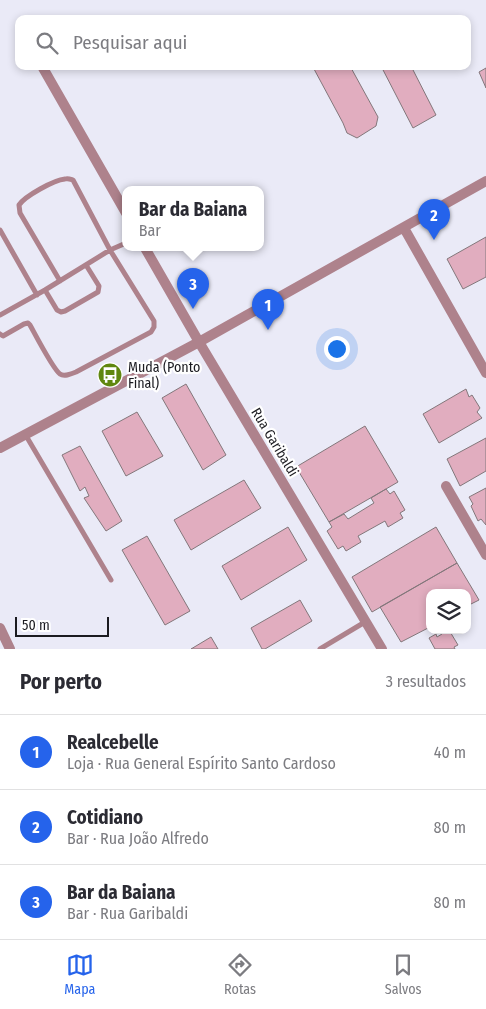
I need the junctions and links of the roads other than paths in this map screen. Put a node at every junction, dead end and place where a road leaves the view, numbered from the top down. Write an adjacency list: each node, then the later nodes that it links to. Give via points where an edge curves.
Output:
1 (44, 70): 3 (street)
2 (486, 181): 4 (street)
3 (122, 206)
4 (404, 228): 15 (street); 16 (street)
5 (0, 230): 12 (lane)
6 (122, 245): 7 (lane)
7 (110, 250): 9 (lane); 10 (lane, via 73,180 66,178 54,182 23,199 19,205 20,213); 14 (lane, via 154,321 150,332 64,376 59,374 28,323 3,336)
8 (147, 251): 15 (street, Rua Garibaldi)
9 (86, 265): 10 (lane); 11 (lane, via 99,286 98,292 61,312)
10 (60, 281): 11 (lane)
11 (45, 290): 12 (lane)
12 (37, 295): 13 (lane)
13 (0, 315)
14 (0, 334)
15 (199, 342): 17 (street); 22 (street, Rua Garibaldi)
16 (486, 373)
17 (25, 434): 18 (street); 21 (lane)
18 (0, 447)
19 (446, 486): 20 (street)
20 (486, 556)
21 (111, 580)
22 (366, 622): 25 (lane); 26 (street, Rua Garibaldi)
23 (0, 628): 24 (street)
24 (10, 649)
25 (320, 649)
26 (382, 649)

